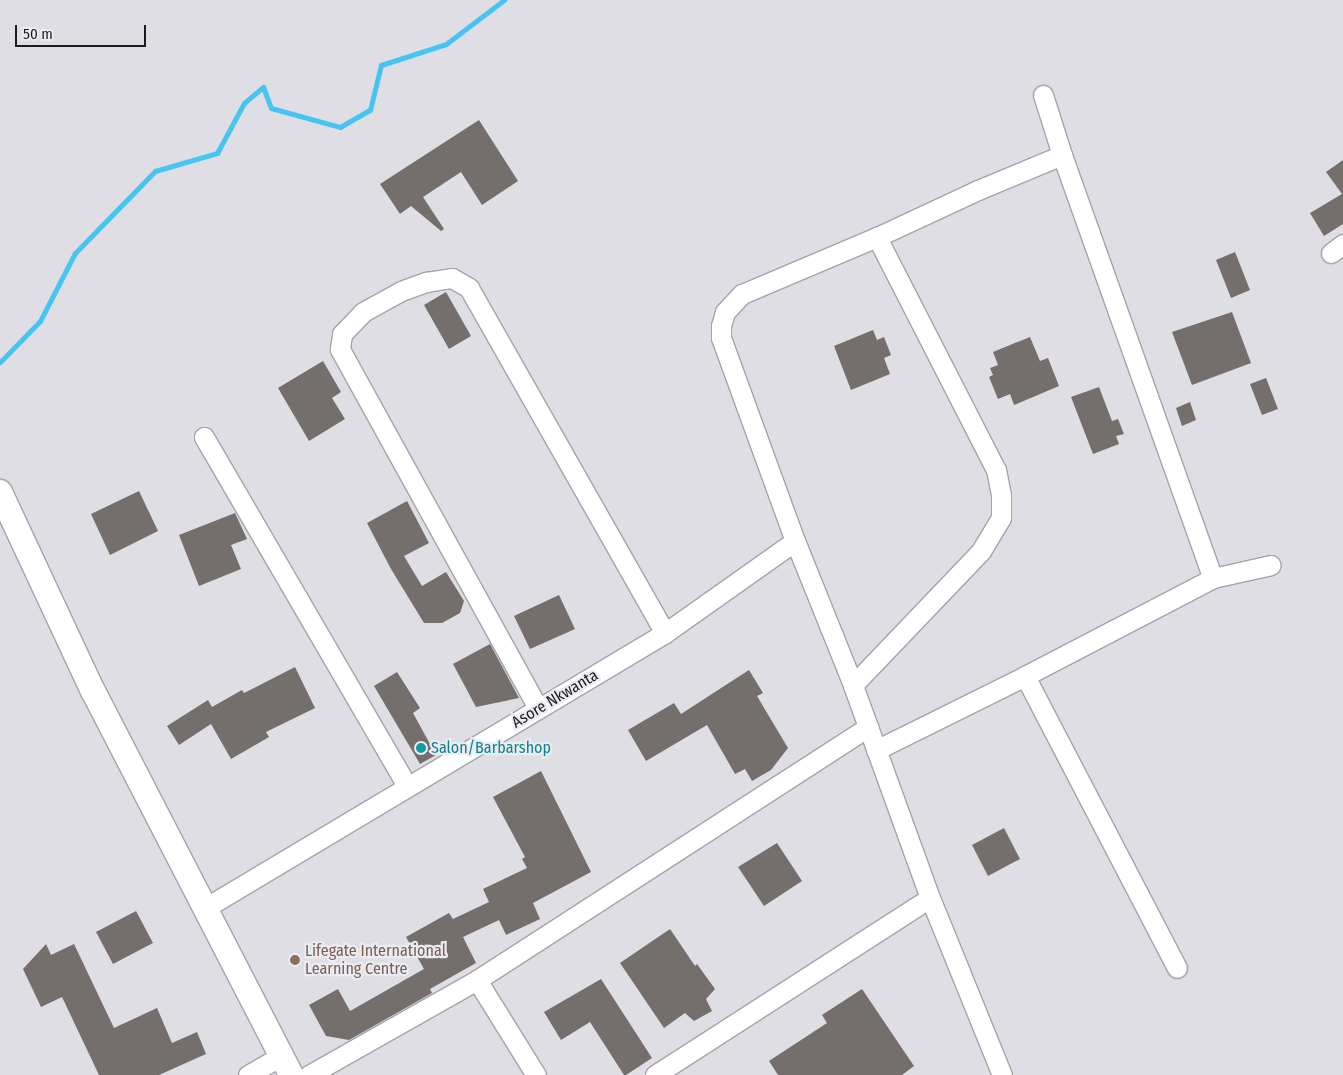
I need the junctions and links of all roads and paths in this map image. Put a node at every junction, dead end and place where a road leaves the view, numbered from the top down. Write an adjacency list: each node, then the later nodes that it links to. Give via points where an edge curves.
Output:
1 (1043, 96): 2 (street)
2 (1062, 155): 3 (street); 8 (street)
3 (877, 237): 6 (street, via 742,294 725,312 720,326 721,338); 11 (street, via 996,470 1001,518 981,551)
4 (204, 437): 15 (street)
5 (0, 492): 17 (street, via 93,690)
6 (795, 541): 9 (street, Asore Nkwanta); 11 (street)
7 (1271, 565): 8 (street)
8 (1214, 578): 10 (street)
9 (665, 632): 12 (street, Asore Nkwanta); 12 (street, via 469,288 452,278 426,282 401,291 364,312 342,334 340,349)
10 (1025, 676): 14 (street); 18 (street)
11 (854, 685): 13 (street)
12 (538, 708): 15 (street, Asore Nkwanta)
13 (868, 727): 14 (street); 19 (street)
14 (876, 750): 16 (street)
15 (408, 786): 17 (street, Asore Nkwanta)
16 (930, 898): 21 (street); 25 (street)
17 (205, 908): 20 (street)
18 (1177, 968)
19 (477, 980): 23 (street); 24 (street)
20 (286, 1066): 22 (street)
21 (995, 1071)
22 (248, 1075)
23 (308, 1075)
24 (536, 1075)
25 (655, 1075)

